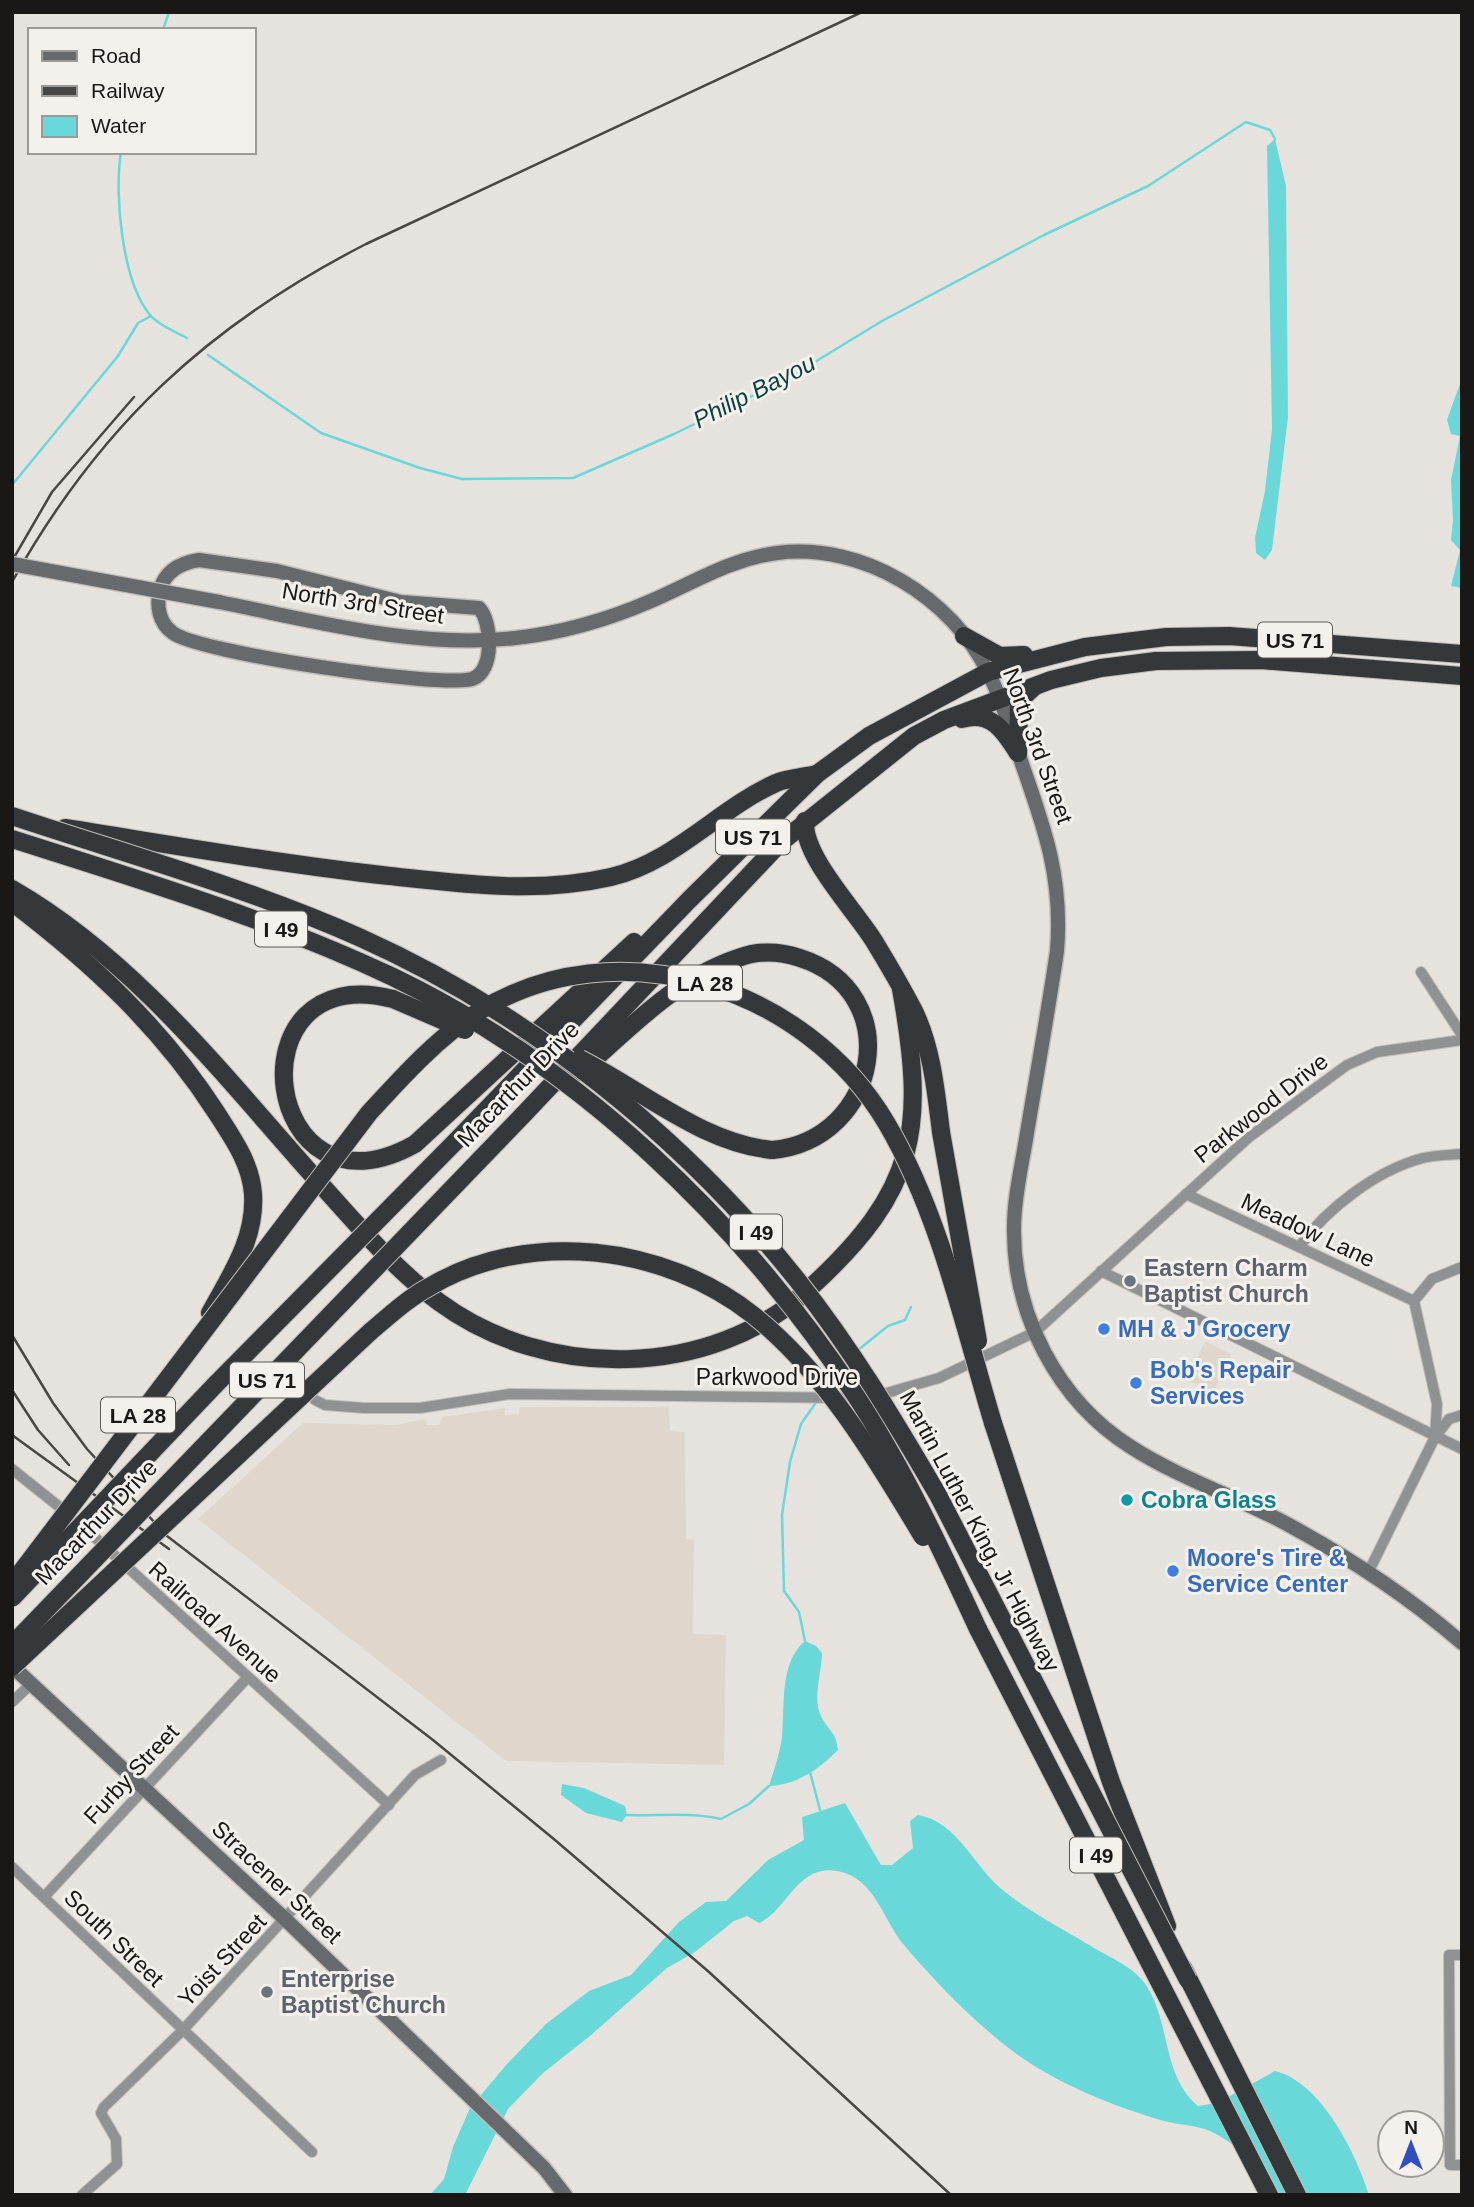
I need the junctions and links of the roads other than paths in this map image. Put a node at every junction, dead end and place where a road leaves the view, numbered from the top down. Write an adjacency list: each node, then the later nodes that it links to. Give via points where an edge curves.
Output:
1 (12, 564): 3 (street, North 3rd Street, bridge, via 393,634)
2 (964, 635): 3 (street, North 3rd Street, via 929,600 885,571 826,554 790,552 734,562 595,622); 4 (highway, via 991,652 1011,656); 6 (street, North 3rd Street)
3 (487, 640): 3 (street, via 486,621 479,608 401,603 277,571 226,563 199,560 177,566 163,580 158,600 162,621 170,631 195,643 383,676 472,679 487,664)
4 (1119, 641): 5 (highway, US 71, via 1230,636); 6 (highway, Macarthur Drive / US 71)
5 (1462, 654)
6 (988, 672): 9 (street, North 3rd Street); 12 (highway, Macarthur Drive / US 71, via 869,736)
7 (1462, 676): 8 (highway, Macarthur Drive / US 71, via 1229,659 1130,664)
8 (1040, 683): 9 (highway, Macarthur Drive / US 71); 11 (highway, via 1020,701)
9 (998, 697): 10 (highway, Macarthur Drive / US 71); 11 (street, North 3rd Street)
10 (914, 736): 11 (highway, via 980,716 997,724); 14 (highway, Macarthur Drive / US 71)
11 (1018, 753): 31 (street, North 3rd Street, via 1054,862 1059,913 1014,1227 1019,1274)
12 (817, 774): 13 (highway, bridge, via 777,783 664,856 614,876 579,883 503,887 333,869); 17 (highway, Macarthur Drive / US 71)
13 (21, 819): 21 (highway, Martin Luther King, Jr Highway / I 49, bridge, via 314,918 412,963)
14 (805, 821): 20 (highway, via 805,835 816,857); 24 (highway, Macarthur Drive / US 71)
15 (12, 839): 23 (highway, Martin Luther King, Jr Highway / I 49, bridge, via 278,928 404,983)
16 (12, 889): 20 (highway, via 114,964 180,1027 348,1215 425,1291 466,1320 520,1342 589,1357 679,1355 719,1345 802,1296 855,1242 884,1202 909,1149 914,1066)
17 (689, 900): 23 (highway, bridge, via 658,919 415,1144 395,1155 339,1158 319,1150 296,1125 283,1091 290,1038 299,1023 329,999 366,993 393,999); 41 (highway, Macarthur Drive / US 71, bridge)
18 (12, 902): 32 (highway, bridge, via 87,961 155,1030 202,1090 241,1153 253,1195 251,1225 237,1265)
19 (1421, 972): 22 (street)
20 (901, 989): 35 (highway, bridge, via 929,1055)
21 (537, 1037): 24 (highway, bridge, via 709,1132 739,1145 772,1150 814,1139 839,1121 861,1086 868,1047 860,1013 840,982 818,965 778,952 738,958 684,982 547,1100); 56 (highway, Martin Luther King, Jr Highway / I 49, bridge, via 685,1156 783,1262 853,1356 939,1495)
22 (1462, 1037): 26 (street, Parkwood Drive, via 1360,1057 1248,1138)
23 (533, 1059): 42 (highway, Martin Luther King, Jr Highway / I 49, bridge, via 700,1202 805,1324 855,1394 898,1467)
24 (524, 1115): 44 (highway, Macarthur Drive / US 71, bridge)
25 (1462, 1154): 27 (street, via 1424,1158 1400,1167 1335,1208)
26 (1186, 1194): 27 (street, Meadow Lane); 29 (street, Parkwood Drive)
27 (1300, 1247): 30 (street, Meadow Lane)
28 (1462, 1267): 30 (street, via 1432,1279)
29 (1101, 1271): 31 (street, Parkwood Drive); 36 (street)
30 (1414, 1301): 36 (street, via 1437,1404)
31 (1035, 1332): 33 (street, Parkwood Drive, via 939,1378 871,1397 510,1394 420,1408 325,1405); 39 (street, North 3rd Street, via 1073,1398 1115,1437)
32 (197, 1337): 35 (highway, LA 28, bridge, via 369,1113 447,1036 478,1012 552,980 645,971 705,983 756,1003 800,1030 848,1071 887,1123 915,1180); 40 (highway, LA 28, bridge)
33 (315, 1400)
34 (1462, 1415): 36 (street, via 1449,1419)
35 (993, 1423): 56 (highway, bridge, via 1111,1782)
36 (1436, 1437): 37 (street); 39 (street)
37 (1462, 1449)
38 (12, 1469): 46 (street, Railroad Avenue, via 44,1492)
39 (1369, 1571): 43 (street, North 3rd Street)
40 (12, 1584)
41 (12, 1598)
42 (978, 1629): 45 (highway, bridge, via 870,1451 837,1405 765,1325 733,1300 655,1264 571,1252 483,1263 407,1302); 64 (highway, Martin Luther King, Jr Highway / I 49)
43 (1462, 1643)
44 (12, 1645)
45 (12, 1666): 47 (street, Stracener Street)
46 (247, 1678): 50 (street, Furby Street); 51 (street, Railroad Avenue)
47 (31, 1684): 48 (street); 50 (street, Stracener Street)
48 (12, 1702)
49 (441, 1760): 51 (street, Yoist Street, via 415,1775)
50 (143, 1789): 53 (street, Furby Street); 54 (street, Stracener Street)
51 (389, 1805): 54 (street, Yoist Street)
52 (12, 1867): 53 (street, South Street)
53 (44, 1897): 57 (street, South Street)
54 (285, 1919): 57 (street, Yoist Street); 63 (street, Stracener Street, via 519,2143)
55 (1462, 1955): 58 (street, via 1449,1955)
56 (1188, 1980): 65 (highway, Martin Luther King, Jr Highway / I 49)
57 (182, 2031): 60 (street, South Street); 62 (street, Yoist Street, via 104,2107 101,2113 116,2139 117,2164)
58 (1450, 2058): 59 (street); 61 (street, via 1450,2165)
59 (1462, 2058)
60 (312, 2152)
61 (1462, 2165)
62 (82, 2195)
63 (565, 2195)
64 (1267, 2195)
65 (1297, 2195)

